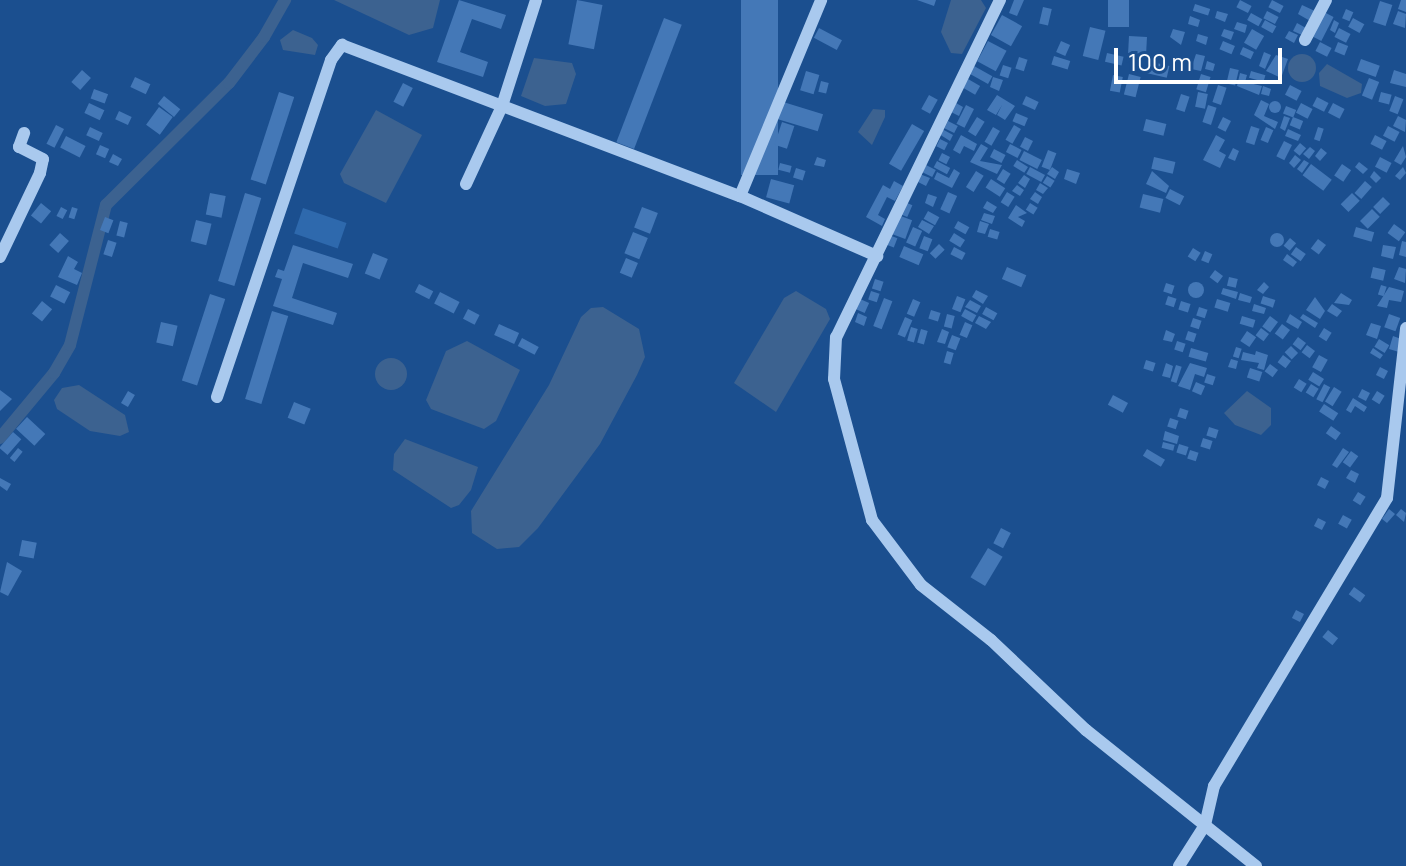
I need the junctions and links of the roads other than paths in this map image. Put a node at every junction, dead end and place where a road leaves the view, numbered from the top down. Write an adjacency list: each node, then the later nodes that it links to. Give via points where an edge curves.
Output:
1 (536, 0): 6 (street)
2 (821, 0): 9 (street)
3 (1000, 0): 10 (street)
4 (1326, 0): 5 (street)
5 (1305, 40)
6 (502, 106): 8 (street); 9 (street); 13 (street, via 351,45 335,49)
7 (24, 133): 11 (street, via 19,147 43,159)
8 (466, 184)
9 (740, 196): 10 (street)
10 (877, 256): 14 (street, via 836,337 834,379 872,520 921,585 991,640 1086,730)
11 (0, 257)
12 (1406, 328): 14 (street, via 1387,498 1214,786)
13 (217, 397)
14 (1205, 825): 15 (street); 16 (street)
15 (1179, 866)
16 (1256, 866)

